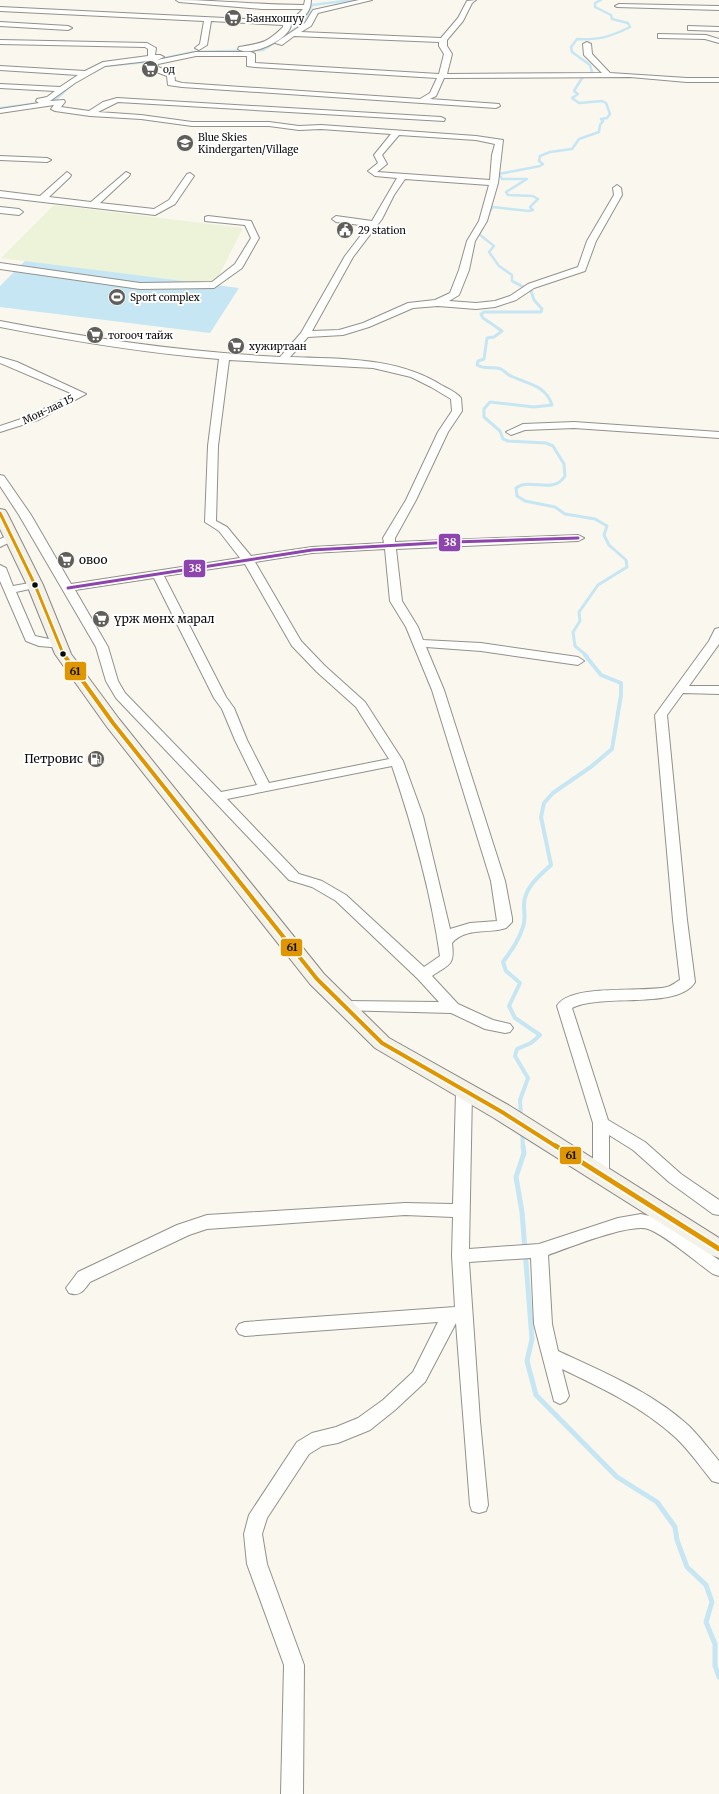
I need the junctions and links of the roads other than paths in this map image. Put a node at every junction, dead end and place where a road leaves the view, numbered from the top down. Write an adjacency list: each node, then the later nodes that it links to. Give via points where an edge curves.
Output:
1 (179, 0): 5 (street)
2 (338, 0): 7 (street)
3 (369, 0): 17 (street, via 316,11 308,24)
4 (472, 0): 19 (street, via 468,2 465,15)
5 (246, 3): 7 (street)
6 (653, 3): 8 (street); 9 (street)
7 (307, 4): 12 (street, via 298,20)
8 (619, 6)
9 (719, 8)
10 (0, 9): 11 (street)
11 (208, 21): 12 (street); 23 (street, via 203,45)
12 (287, 23): 23 (street, via 288,28 263,47)
13 (0, 24): 14 (street)
14 (68, 28)
15 (683, 28): 16 (street)
16 (719, 29)
17 (293, 34): 19 (street, via 364,38 386,34); 24 (street, via 265,52)
18 (661, 36): 20 (street, via 706,37)
19 (443, 40): 29 (street, via 443,46 448,54)
20 (719, 41)
21 (0, 42): 25 (street, via 147,45 152,48)
22 (587, 44): 28 (street, via 588,55)
23 (199, 48): 25 (street)
24 (251, 54): 25 (street, via 196,54); 29 (street, via 250,64 255,65)
25 (153, 62): 27 (street, via 103,64); 32 (street, via 108,69); 34 (street, via 171,75 171,83 182,85)
26 (0, 68): 27 (street)
27 (86, 73): 33 (street)
28 (608, 74): 29 (street); 30 (street)
29 (442, 76): 34 (street, via 433,94)
30 (719, 80)
31 (0, 86): 33 (street)
32 (80, 86)
33 (62, 88): 35 (street, via 50,99)
34 (421, 101): 36 (street)
35 (0, 106)
36 (496, 106)
37 (0, 111): 38 (street, via 63,100 55,109)
38 (90, 114): 39 (street, via 117,100); 40 (street, via 208,125 269,124)
39 (441, 118)
40 (396, 133): 46 (street, via 378,155 383,164 372,171 376,174); 47 (street, via 500,142 496,154)
41 (0, 158): 42 (street)
42 (47, 160)
43 (126, 174): 51 (street)
44 (67, 175): 50 (street)
45 (190, 176): 51 (street, via 172,202 155,212)
46 (402, 177): 47 (street); 56 (street)
47 (494, 183): 58 (street, via 483,221 471,241 464,270 454,295)
48 (617, 188): 58 (street, via 618,195 599,227 583,260 582,269 527,288 512,299 482,305)
49 (0, 194): 50 (street)
50 (41, 200): 51 (street)
51 (93, 205)
52 (0, 210): 53 (street)
53 (19, 212)
54 (208, 219): 57 (street, via 248,223 255,238 239,266 214,285 140,286)
55 (336, 219): 56 (street)
56 (374, 224): 60 (street, via 349,256)
57 (0, 266)
58 (437, 303): 60 (street, via 411,305 366,325 340,333)
59 (0, 324): 61 (street, via 61,336)
60 (306, 334): 63 (street)
61 (224, 357): 63 (street); 72 (street, via 213,446 211,522 223,529)
62 (0, 360): 64 (street, Мон-лаа 15, via 81,394 34,418)
63 (283, 360): 71 (street, via 385,365 420,376 456,398 457,411 443,432 411,500 389,538)
64 (0, 429)
65 (511, 432): 66 (street, via 523,427 574,425)
66 (719, 436)
67 (0, 478): 76 (street, via 25,514)
68 (0, 513): 70 (main road)
69 (578, 538): 71 (street)
70 (6, 540): 75 (main road)
71 (391, 544): 72 (street, via 312,550); 79 (street, via 396,601)
72 (248, 560): 74 (street); 84 (street, via 296,643 361,705)
73 (0, 568): 77 (street)
74 (158, 575): 76 (street); 85 (street, via 220,698 228,708)
75 (35, 585): 77 (street); 80 (main road)
76 (68, 588): 86 (street, via 102,647 112,681 120,695)
77 (9, 590): 80 (street, via 30,638)
78 (719, 632): 82 (street)
79 (419, 643): 81 (street, via 481,648); 87 (street, via 438,690 498,881 505,918 505,922 500,925 463,928 448,937)
80 (59, 645): 89 (main road, via 113,723 316,979)
81 (578, 661)
82 (680, 689): 83 (street); 93 (street, via 661,715 679,913 688,982 670,992 588,997 564,1006)
83 (719, 690)
84 (397, 761): 85 (street); 87 (street, via 426,854 441,916)
85 (265, 787): 86 (street)
86 (218, 797): 88 (street, via 294,877 317,884 341,898)
87 (444, 943): 88 (street, via 447,958)
88 (423, 975): 90 (street)
89 (344, 1006): 90 (street); 92 (main road, via 382,1043)
90 (453, 1008): 91 (street, via 490,1025)
91 (505, 1028)
92 (464, 1092): 94 (main road, via 502,1112); 96 (street)
93 (601, 1123): 94 (street); 95 (street, via 639,1146 675,1178)
94 (601, 1173): 97 (main road)
95 (718, 1208)
96 (462, 1211): 99 (street); 101 (street, via 405,1209 207,1222 170,1236 84,1277)
97 (719, 1249)
98 (539, 1251): 99 (street); 100 (street, via 618,1225 641,1221 652,1223 662,1229); 104 (street, via 543,1324)
99 (460, 1256): 102 (street)
100 (719, 1269)
101 (75, 1288)
102 (457, 1314): 103 (street); 107 (street); 108 (street, via 419,1377 364,1424 338,1435 318,1439 303,1448 258,1515 253,1534 257,1564 294,1664)
103 (245, 1328)
104 (550, 1355): 105 (street); 106 (street, via 649,1406 682,1432)
105 (560, 1396)
106 (719, 1475)
107 (479, 1505)
108 (292, 1794)

